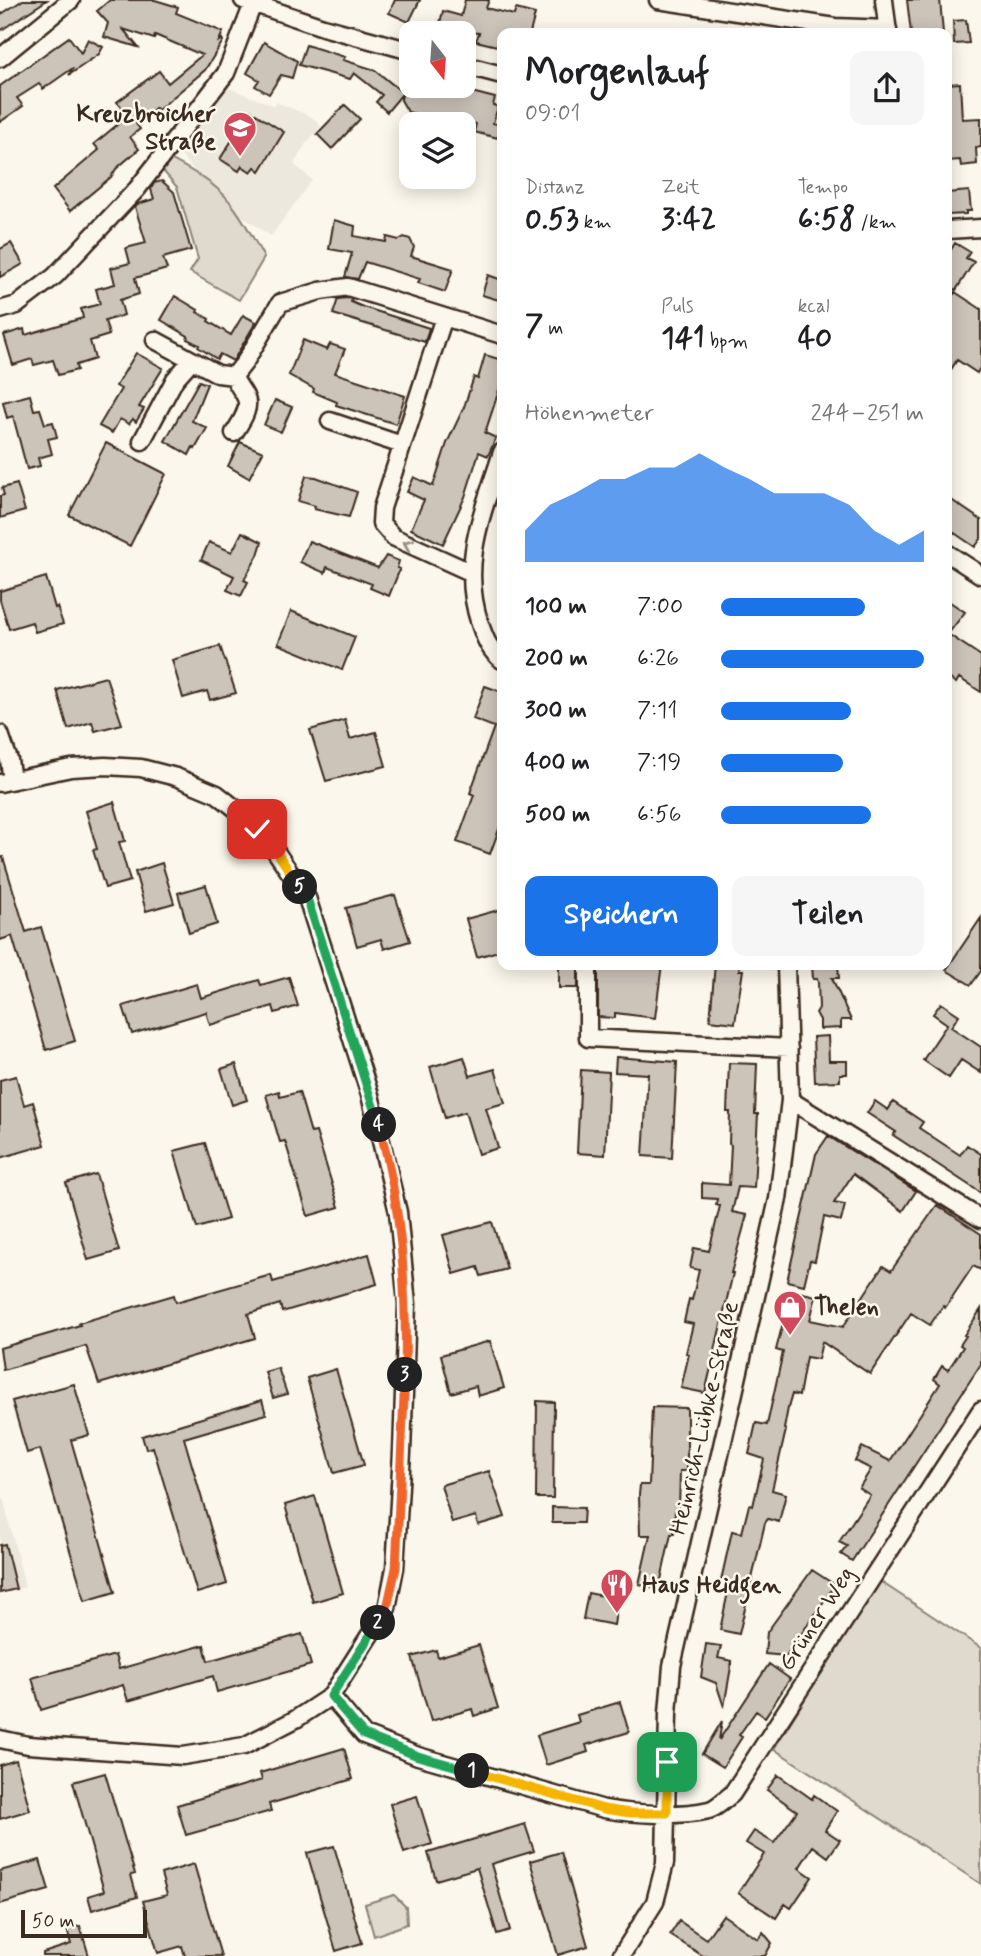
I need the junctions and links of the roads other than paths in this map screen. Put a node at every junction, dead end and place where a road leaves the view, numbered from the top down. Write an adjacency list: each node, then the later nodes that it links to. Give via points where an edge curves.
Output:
1 (71, 0): 8 (street)
2 (658, 0): 5 (street)
3 (884, 0): 6 (street)
4 (248, 2): 7 (street); 13 (street, via 226,73 137,189 55,276 17,305)
5 (848, 28)
6 (888, 28)
7 (399, 48)
8 (0, 58)
9 (476, 68): 10 (street)
10 (497, 74)
11 (981, 228): 12 (street)
12 (952, 230)
13 (0, 310)
14 (444, 317): 15 (street); 18 (street, via 348,287 280,303); 22 (street)
15 (497, 333)
16 (155, 340): 17 (street)
17 (192, 360): 18 (street, via 218,374); 21 (street, via 175,379)
18 (234, 376): 20 (street, via 247,409)
19 (330, 421): 22 (street)
20 (234, 433)
21 (142, 441)
22 (402, 445): 25 (street, one-way to 22, via 393,537 381,523)
23 (497, 468): 25 (street, via 475,538)
24 (952, 556): 26 (street)
25 (470, 572): 27 (street, via 473,603)
26 (981, 575)
27 (497, 656)
28 (0, 734): 29 (street, via 9,760)
29 (6, 781): 36 (street, via 106,766 176,777 217,794 245,816 270,842 307,898 382,1135 398,1212 407,1304 396,1568 387,1608)
30 (588, 970): 32 (street, via 588,1038)
31 (786, 970): 32 (street, Heinrich-Lübke-Straße)
32 (789, 1048): 33 (street, Heinrich-Lübke-Straße)
33 (790, 1100): 34 (street); 38 (street, Heinrich-Lübke-Straße, via 778,1199 672,1666)
34 (981, 1219)
35 (981, 1410): 38 (street, Grüner Weg, via 732,1794 711,1810)
36 (331, 1696): 37 (street, via 244,1746 183,1756); 38 (street, Grüner Weg, via 364,1735 418,1756 604,1809)
37 (0, 1739)
38 (667, 1813): 39 (street, Heinrich-Lübke-Straße, via 665,1863 655,1902)
39 (621, 1956)

